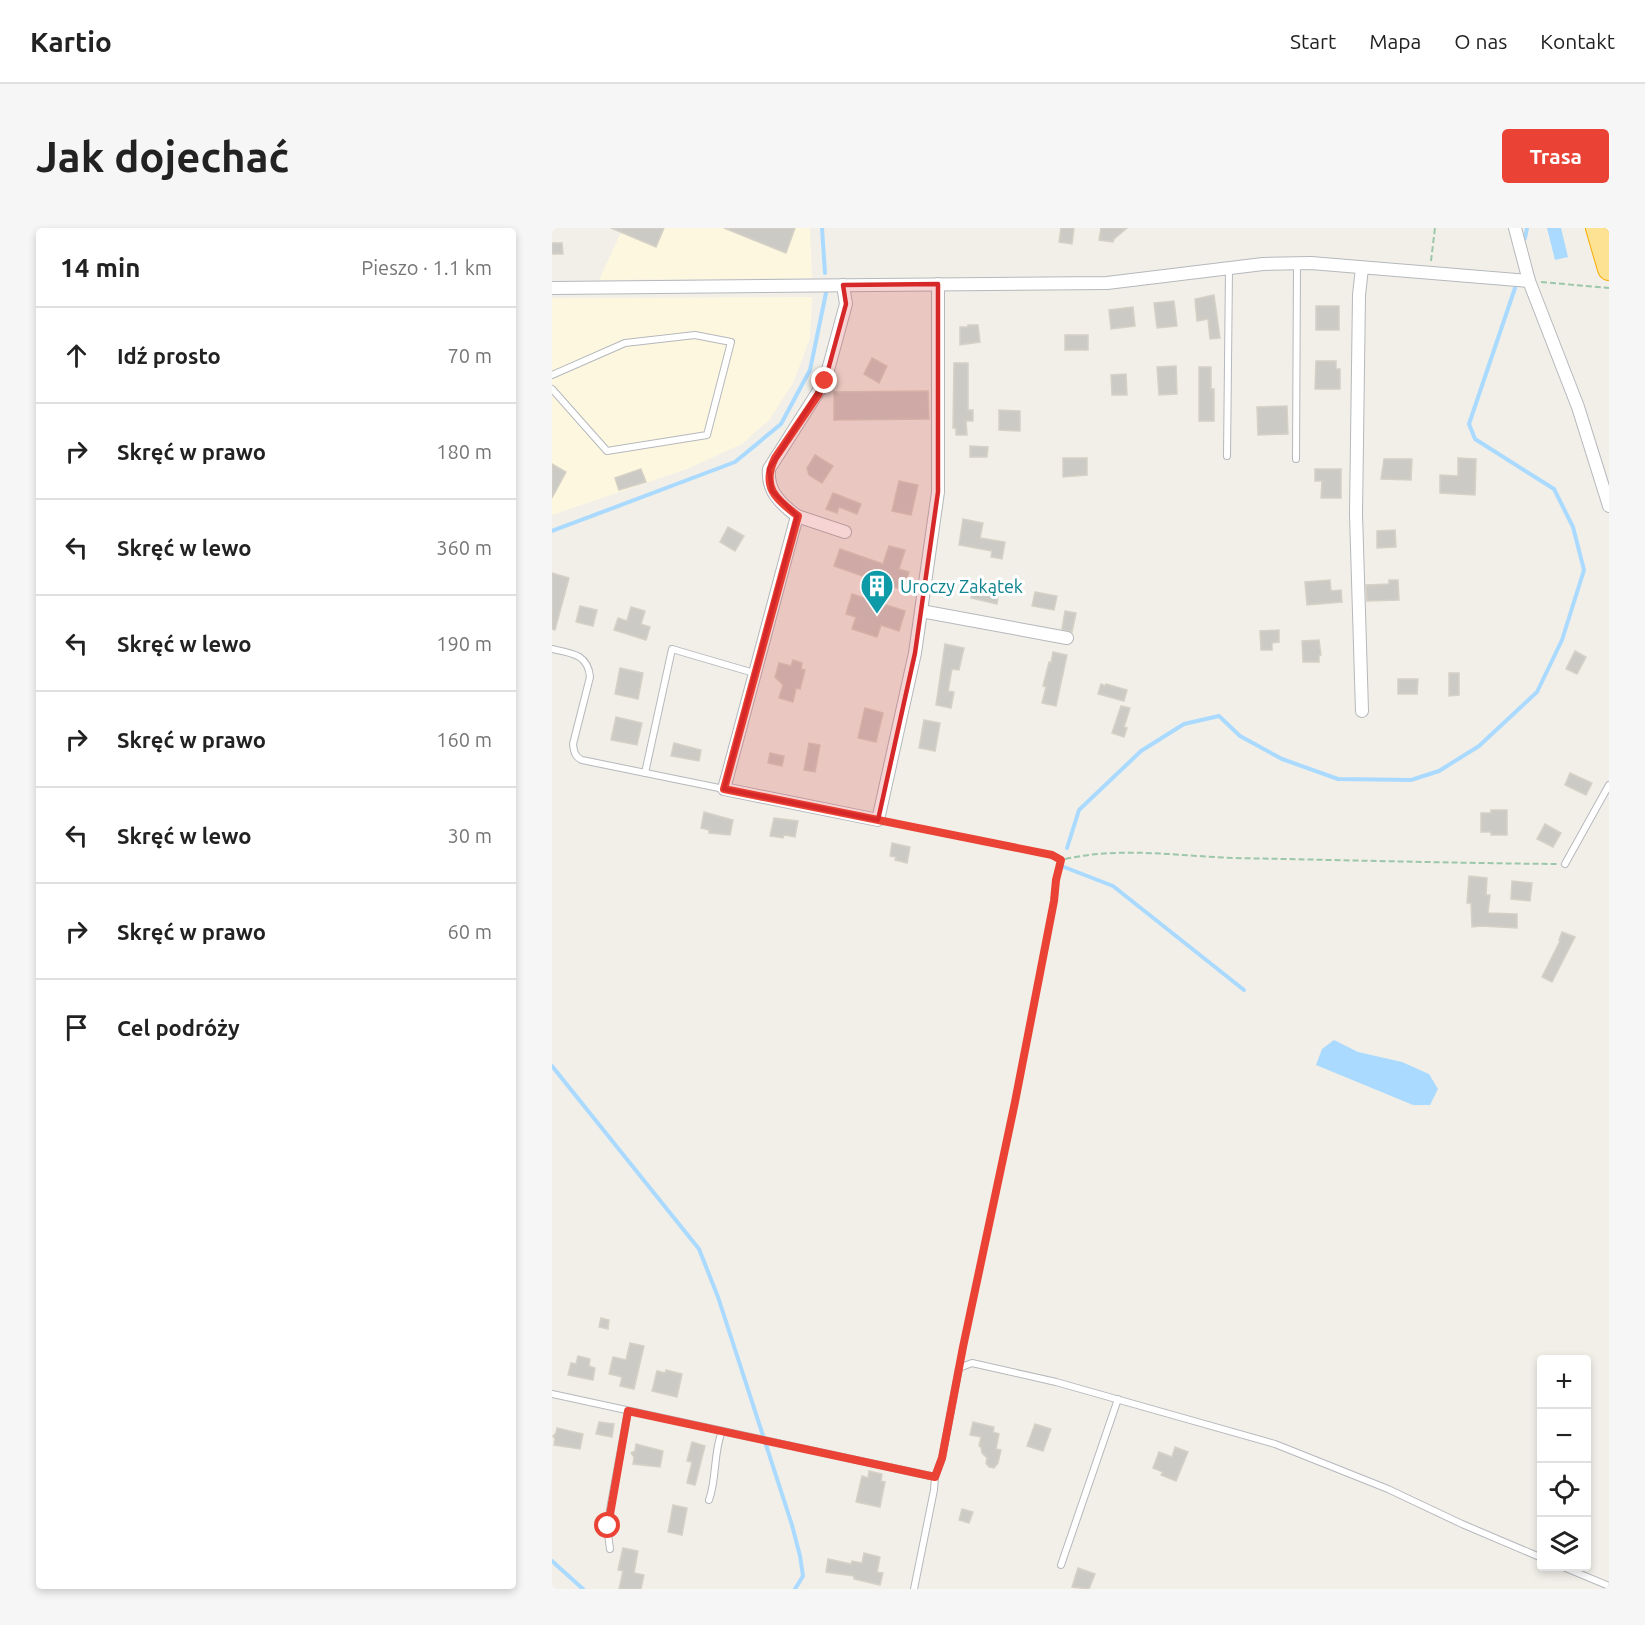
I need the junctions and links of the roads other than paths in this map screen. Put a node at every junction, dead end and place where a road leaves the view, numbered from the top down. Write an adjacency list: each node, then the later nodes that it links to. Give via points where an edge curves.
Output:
1 (1515, 228): 7 (street)
2 (1597, 228): 6 (highway)
3 (1297, 263): 4 (street); 5 (street); 14 (lane)
4 (1229, 268): 8 (street, via 1107,283); 13 (lane)
5 (1362, 268): 7 (street); 22 (street, via 1356,514)
6 (1609, 269)
7 (1529, 281): 15 (street, via 1578,407)
8 (938, 284): 9 (street); 18 (street, via 938,492)
9 (843, 285): 10 (street); 16 (street, via 846,304 825,381 770,469 772,491)
10 (552, 288)
11 (552, 375): 12 (lane, via 625,343 695,335 731,342 707,435 606,451)
12 (552, 388)
13 (1227, 456)
14 (1296, 459)
15 (1609, 506)
16 (798, 516): 17 (street); 21 (street)
17 (845, 532)
18 (921, 611): 19 (street); 25 (street, via 878,820)
19 (1067, 638)
20 (552, 649): 23 (lane, via 578,655 589,670 573,744 577,758)
21 (755, 674): 23 (lane, via 672,649); 25 (street)
22 (1362, 711)
23 (645, 773): 25 (lane)
24 (1609, 785): 26 (lane)
25 (724, 789)
26 (1565, 864)
27 (552, 1394): 29 (lane)
28 (1118, 1399): 31 (lane, via 990,1366 972,1363 959,1368); 34 (lane, via 1275,1444); 35 (lane)
29 (628, 1411): 30 (lane); 33 (lane, via 608,1526)
30 (722, 1431): 31 (lane); 32 (lane)
31 (935, 1477): 38 (lane)
32 (709, 1500)
33 (610, 1549)
34 (1537, 1556)
35 (1061, 1564)
36 (1573, 1571): 37 (lane)
37 (1609, 1586)
38 (914, 1589)

